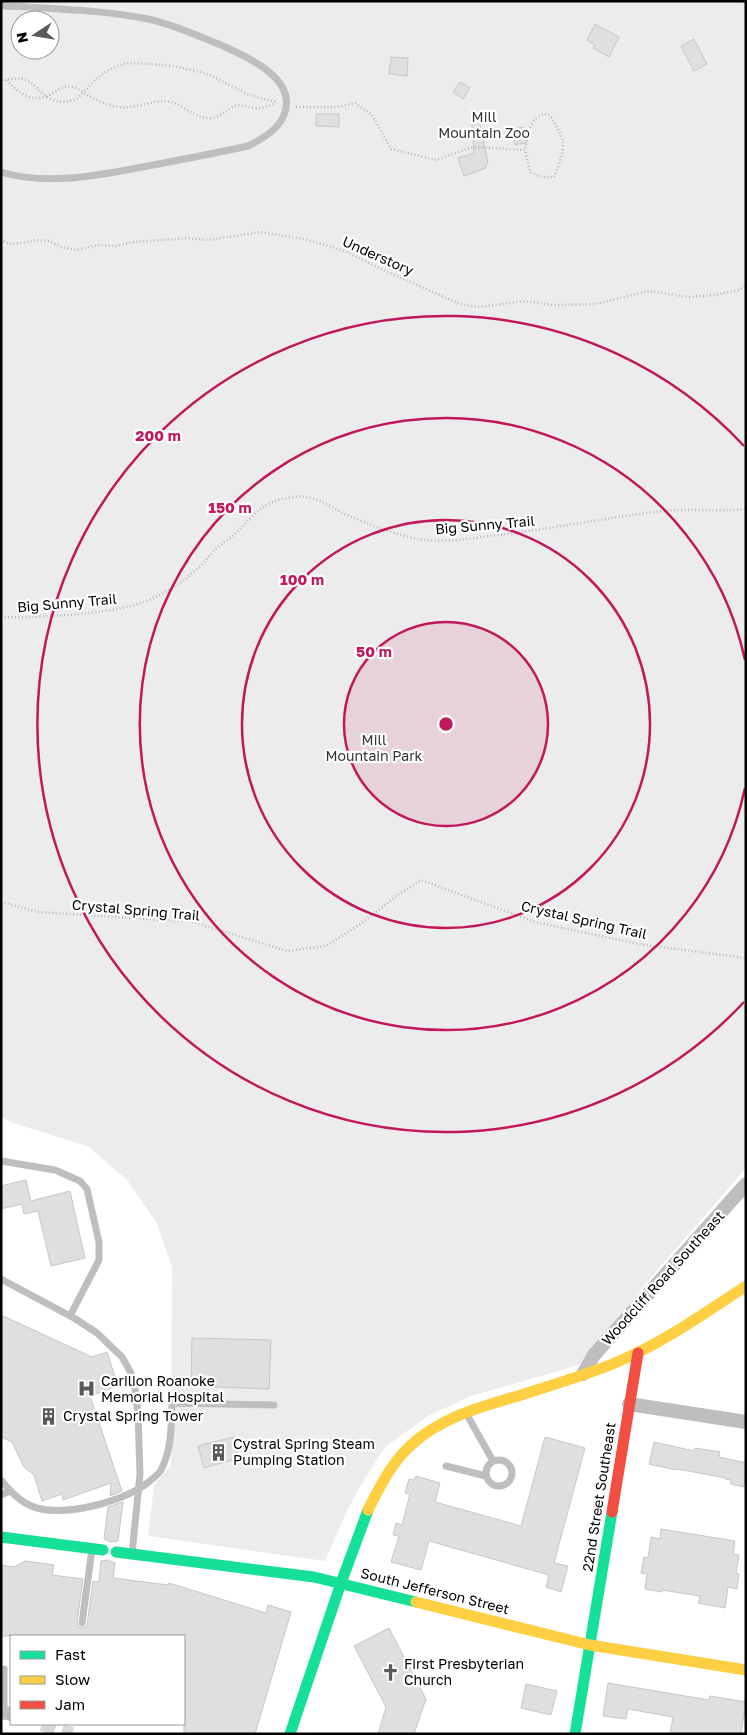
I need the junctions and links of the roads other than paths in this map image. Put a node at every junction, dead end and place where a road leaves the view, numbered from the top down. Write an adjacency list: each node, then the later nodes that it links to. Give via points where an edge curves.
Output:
1 (1, 6): 2 (lane, via 92,10 150,20 194,34 241,54 274,76 283,87 287,106 272,131 248,146 81,177 18,176)
2 (1, 172)
3 (1, 1161): 7 (lane, via 55,1170 80,1181 87,1189 99,1242 99,1260)
4 (746, 1184): 9 (street, Woodcliff Road Southeast, via 594,1355)
5 (1, 1279): 7 (lane)
6 (746, 1286): 8 (street)
7 (70, 1316): 18 (lane, via 97,1333 122,1357 131,1373 138,1414)
8 (638, 1353): 9 (street); 10 (street, 22nd Street Southeast)
9 (583, 1374): 12 (street)
10 (629, 1404): 13 (street); 27 (street, 22nd Street Southeast)
11 (274, 1405): 18 (lane, via 172,1403 170,1447 160,1472)
12 (466, 1412): 14 (lane); 25 (street, via 418,1438 390,1470 356,1537)
13 (746, 1422)
14 (493, 1461): 16 (lane, via 486,1468); 16 (lane, via 508,1462 512,1478 506,1485 497,1486)
15 (446, 1466): 16 (lane)
16 (486, 1476)
17 (1, 1480): 19 (lane)
18 (140, 1489): 19 (lane, via 104,1503 73,1510 40,1509 23,1502); 24 (lane)
19 (10, 1491): 20 (lane)
20 (1, 1495)
21 (1, 1537): 22 (street)
22 (97, 1550): 26 (lane)
23 (116, 1552): 24 (street, South Jefferson Street)
24 (132, 1554): 25 (street, South Jefferson Street, via 314,1576)
25 (341, 1584): 27 (street, South Jefferson Street); 31 (street)
26 (82, 1623)
27 (590, 1645): 29 (street, South Jefferson Street); 32 (street, 22nd Street Southeast)
28 (6, 1670): 30 (lane)
29 (746, 1670)
30 (6, 1712)
31 (290, 1734)
32 (576, 1734)

